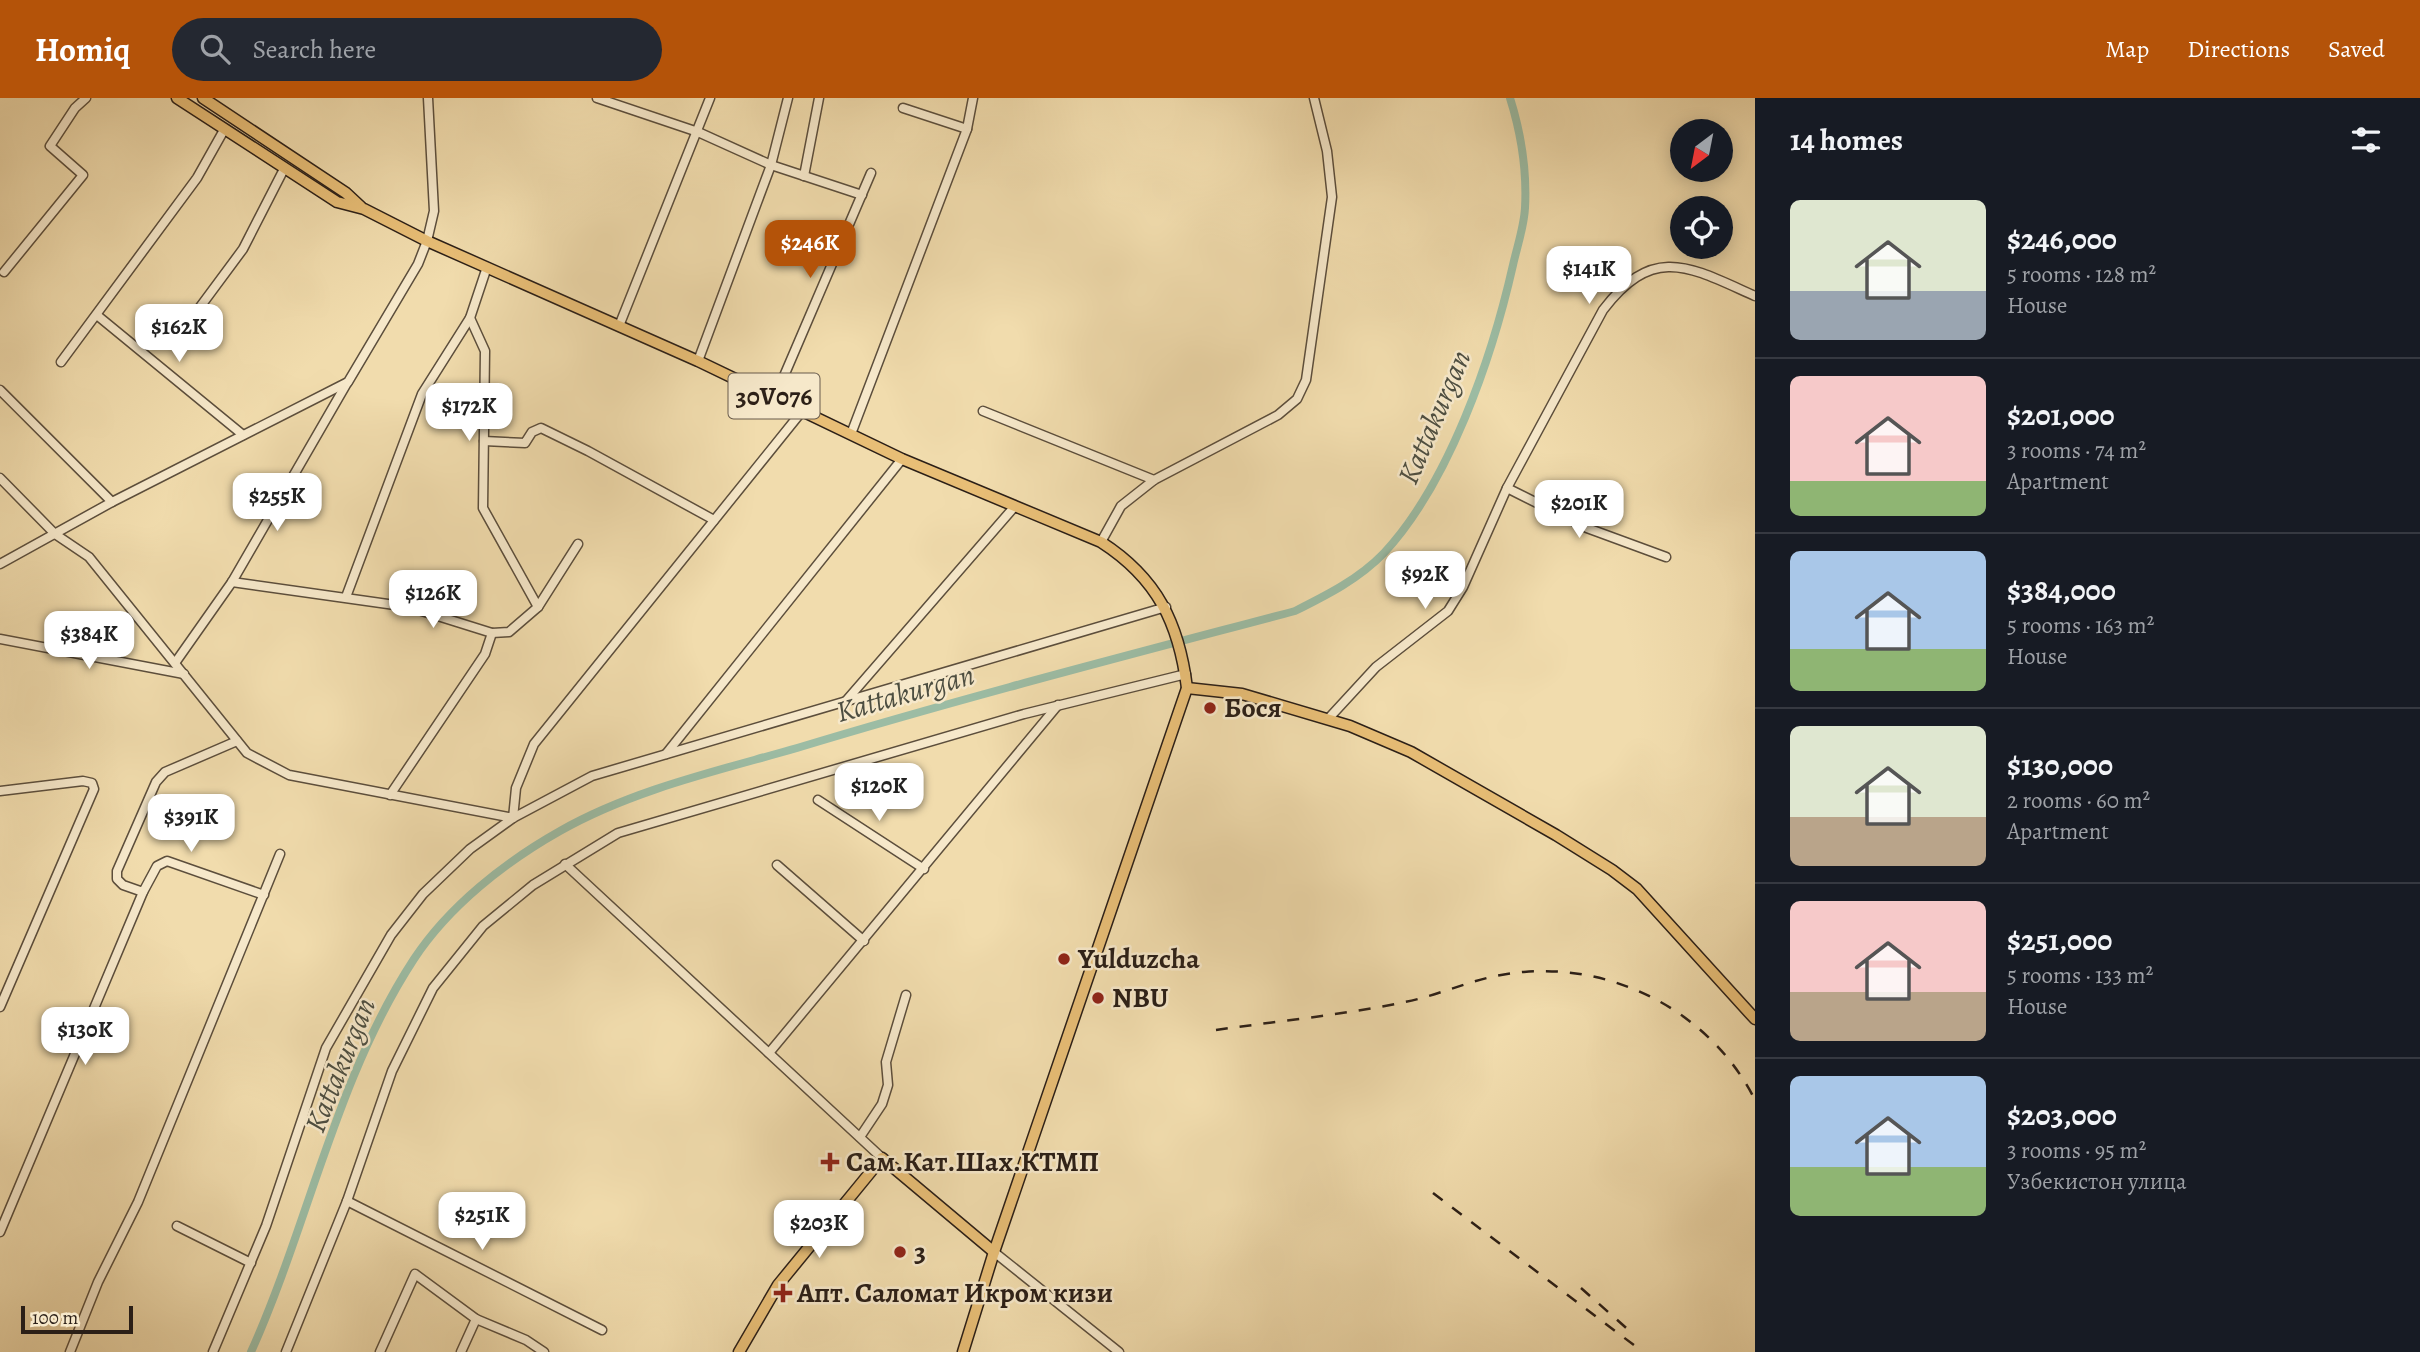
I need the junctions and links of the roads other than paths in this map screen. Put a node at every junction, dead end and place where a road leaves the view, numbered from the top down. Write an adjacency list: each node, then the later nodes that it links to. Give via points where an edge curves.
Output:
1 (86, 98): 23 (street, via 50,146 83,175)
2 (177, 98): 13 (main road, 30V076)
3 (203, 98): 20 (main road, 30V076)
4 (428, 98): 21 (street, via 433,211)
5 (597, 98): 14 (street)
6 (710, 98): 14 (street)
7 (788, 98): 15 (street)
8 (819, 98): 18 (street)
9 (973, 98): 12 (street)
10 (1314, 98): 41 (street, via 1332,197 1306,380 1297,399 1278,415)
11 (903, 108): 12 (street)
12 (967, 129): 36 (street)
13 (224, 131): 16 (main road, 30V076); 25 (street, via 197,178)
14 (698, 132): 15 (street); 27 (street)
15 (771, 165): 18 (street); 29 (street)
16 (285, 169): 20 (main road, 30V076, via 337,202); 28 (street, via 243,249)
17 (871, 173): 19 (street)
18 (804, 176): 19 (street)
19 (862, 195): 33 (street)
20 (364, 209): 21 (main road, 30V076)
21 (427, 241): 22 (main road, 30V076); 31 (street)
22 (487, 267): 26 (street); 27 (main road, 30V076)
23 (4, 272)
24 (1755, 296): 42 (street, via 1699,271 1670,265 1653,267 1616,293)
25 (97, 316): 30 (street); 37 (street)
26 (470, 318): 38 (street, via 485,351); 52 (street, via 422,394)
27 (619, 326): 29 (main road, 30V076)
28 (183, 330)
29 (698, 361): 33 (main road, 30V076)
30 (61, 362)
31 (348, 382): 37 (street); 51 (street)
32 (0, 390): 43 (street)
33 (775, 397): 34 (main road, 30V076)
34 (803, 410): 36 (main road, 30V076); 45 (street)
35 (983, 411): 41 (street)
36 (851, 433): 39 (main road, 30V076)
37 (243, 435): 43 (street)
38 (484, 442): 45 (street, via 525,443 541,428); 53 (street, via 486,519)
39 (902, 459): 44 (main road, 30V076); 65 (street)
40 (0, 478): 46 (street)
41 (1154, 481): 47 (street, via 1121,506)
42 (1507, 488): 49 (street, via 1587,528); 63 (street, via 1464,587 1448,611 1376,667)
43 (112, 502): 46 (street)
44 (1015, 506): 47 (main road, 30V076); 61 (street)
45 (715, 520): 69 (street, via 534,744 516,788)
46 (55, 534): 50 (street); 57 (street, via 89,557)
47 (1101, 542): 54 (main road, 30V076, via 1138,571)
48 (578, 544): 53 (street)
49 (1666, 557)
50 (0, 564)
51 (232, 582): 52 (street); 57 (street)
52 (346, 597): 55 (street, via 409,607)
53 (538, 607): 55 (street, via 509,632)
54 (1166, 607): 59 (main road, 30V076); 61 (street)
55 (492, 633): 67 (street, via 485,654)
56 (0, 639): 58 (street)
57 (175, 663): 58 (street)
58 (184, 674): 64 (street)
59 (1186, 674): 60 (main road, 30V076); 62 (street)
60 (1188, 688): 63 (main road, via 1242,694); 86 (main road)
61 (845, 702): 65 (street)
62 (1058, 705): 71 (street, via 618,834); 73 (street)
63 (1329, 718): 79 (main road, via 1411,752 1612,870 1659,911)
64 (237, 741): 67 (street, via 247,753 289,775); 74 (street, via 165,772 156,782 117,871 123,885)
65 (666, 754): 69 (street, via 592,776)
66 (0, 790): 78 (street, via 83,781 92,783 94,789)
67 (390, 795): 69 (street)
68 (818, 800): 73 (street)
69 (513, 818): 87 (street, via 470,849 423,894 391,935 326,1048)
70 (280, 854): 75 (street)
71 (565, 864): 80 (street); 83 (street, via 483,926 433,988 392,1071)
72 (777, 865): 76 (street)
73 (924, 869): 76 (street)
74 (143, 892): 75 (street, via 157,866 167,861); 85 (street)
75 (264, 895): 90 (street)
76 (863, 941): 80 (street)
77 (906, 995): 81 (street, via 886,1062 888,1085 882,1104)
78 (0, 1007)
79 (1755, 1019)
80 (769, 1053): 81 (street)
81 (860, 1137): 82 (street)
82 (882, 1158): 86 (main road); 96 (main road, via 778,1285)
83 (347, 1201): 89 (street); 92 (street)
84 (177, 1226): 87 (street)
85 (0, 1231)
86 (994, 1252): 97 (main road); 98 (street)
87 (251, 1263): 91 (street)
88 (476, 1319): 93 (street, via 415,1274); 94 (street); 95 (street, via 526,1339)
89 (602, 1330)
90 (71, 1352)
91 (213, 1352)
92 (286, 1352)
93 (380, 1352)
94 (461, 1352)
95 (544, 1352)
96 (739, 1352)
97 (963, 1352)
98 (1119, 1352)

